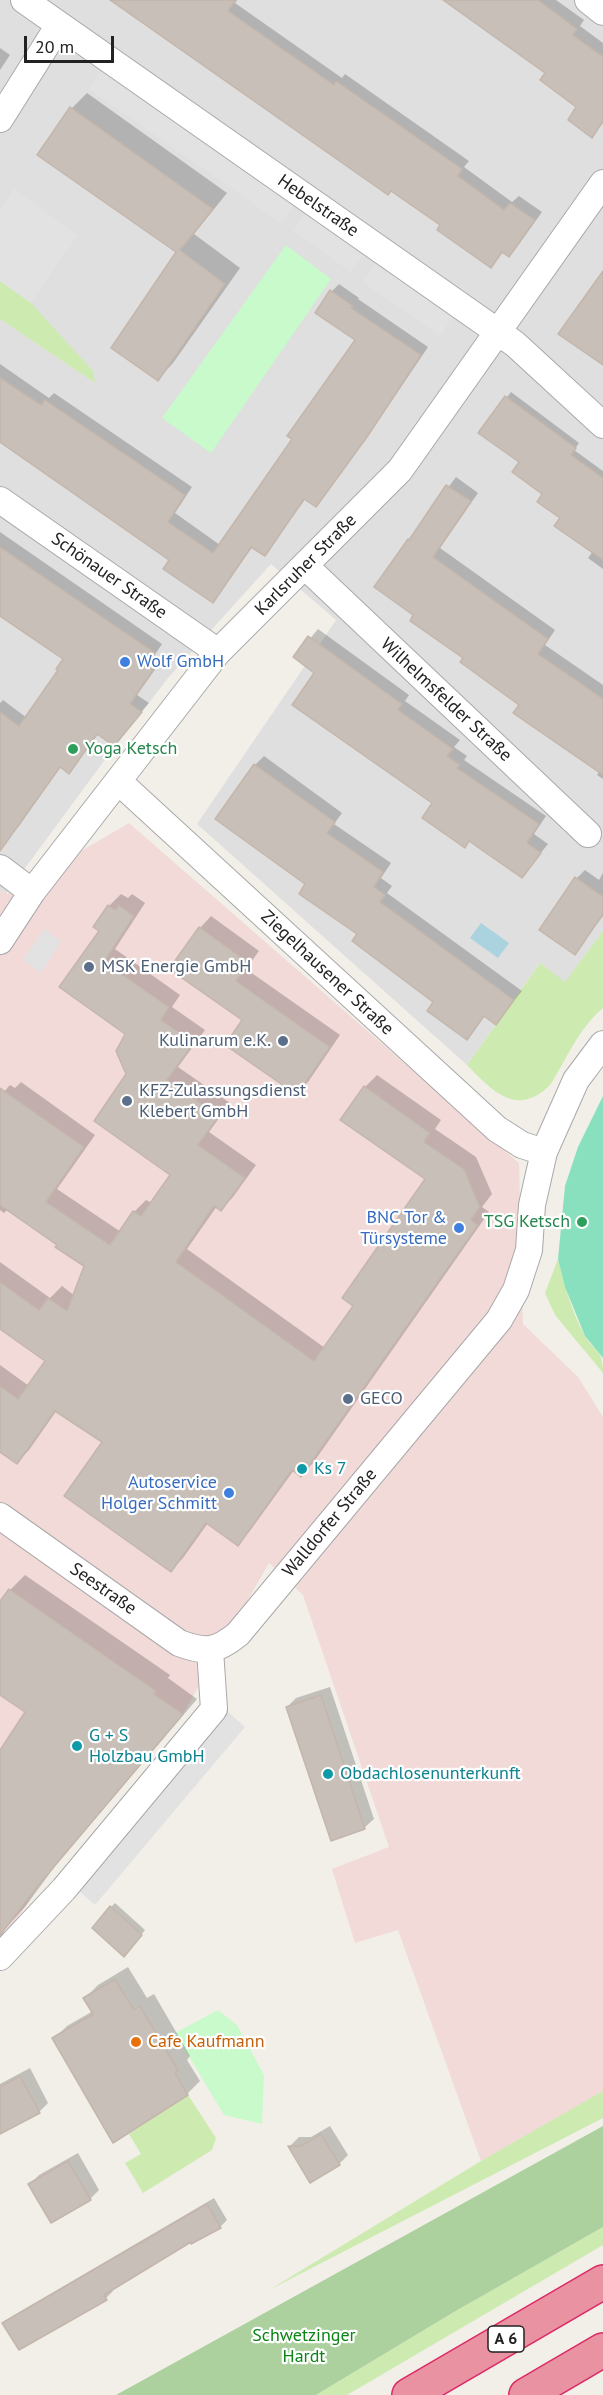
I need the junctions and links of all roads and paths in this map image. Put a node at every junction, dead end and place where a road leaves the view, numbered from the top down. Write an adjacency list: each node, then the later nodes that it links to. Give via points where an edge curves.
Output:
1 (24, 0): 4 (street, Hebelstraße)
2 (588, 0): 3 (street)
3 (603, 12)
4 (59, 25): 5 (street); 7 (street, Hebelstraße)
5 (0, 119)
6 (603, 183): 7 (street, Karlsruher Straße)
7 (498, 332): 8 (street, Hebelstraße); 10 (street, Karlsruher Straße, via 400,470)
8 (603, 425)
9 (0, 500): 11 (street, Schönauer Straße)
10 (305, 566): 11 (street, Karlsruher Straße); 13 (street, Wilhelmsfelder Straße)
11 (218, 652): 12 (street, Karlsruher Straße)
12 (118, 781): 15 (street, Karlsruher Straße); 18 (street, Ziegelhausener Straße, via 497,1129 522,1145)
13 (588, 834)
14 (0, 868): 15 (street)
15 (32, 892): 16 (street, Karlsruher Straße)
16 (0, 941)
17 (603, 1044): 18 (street, Walldorfer Straße, via 576,1080)
18 (544, 1152): 20 (street, Walldorfer Straße, via 532,1205 528,1250 516,1290 499,1320 238,1634)
19 (0, 1516): 20 (street, Seestraße, via 179,1643)
20 (210, 1650): 21 (street, via 214,1709 64,1889)
21 (0, 1957)
22 (603, 2282): 24 (highway, A 6)
23 (603, 2350): 25 (highway)
24 (409, 2395)
25 (526, 2395)

